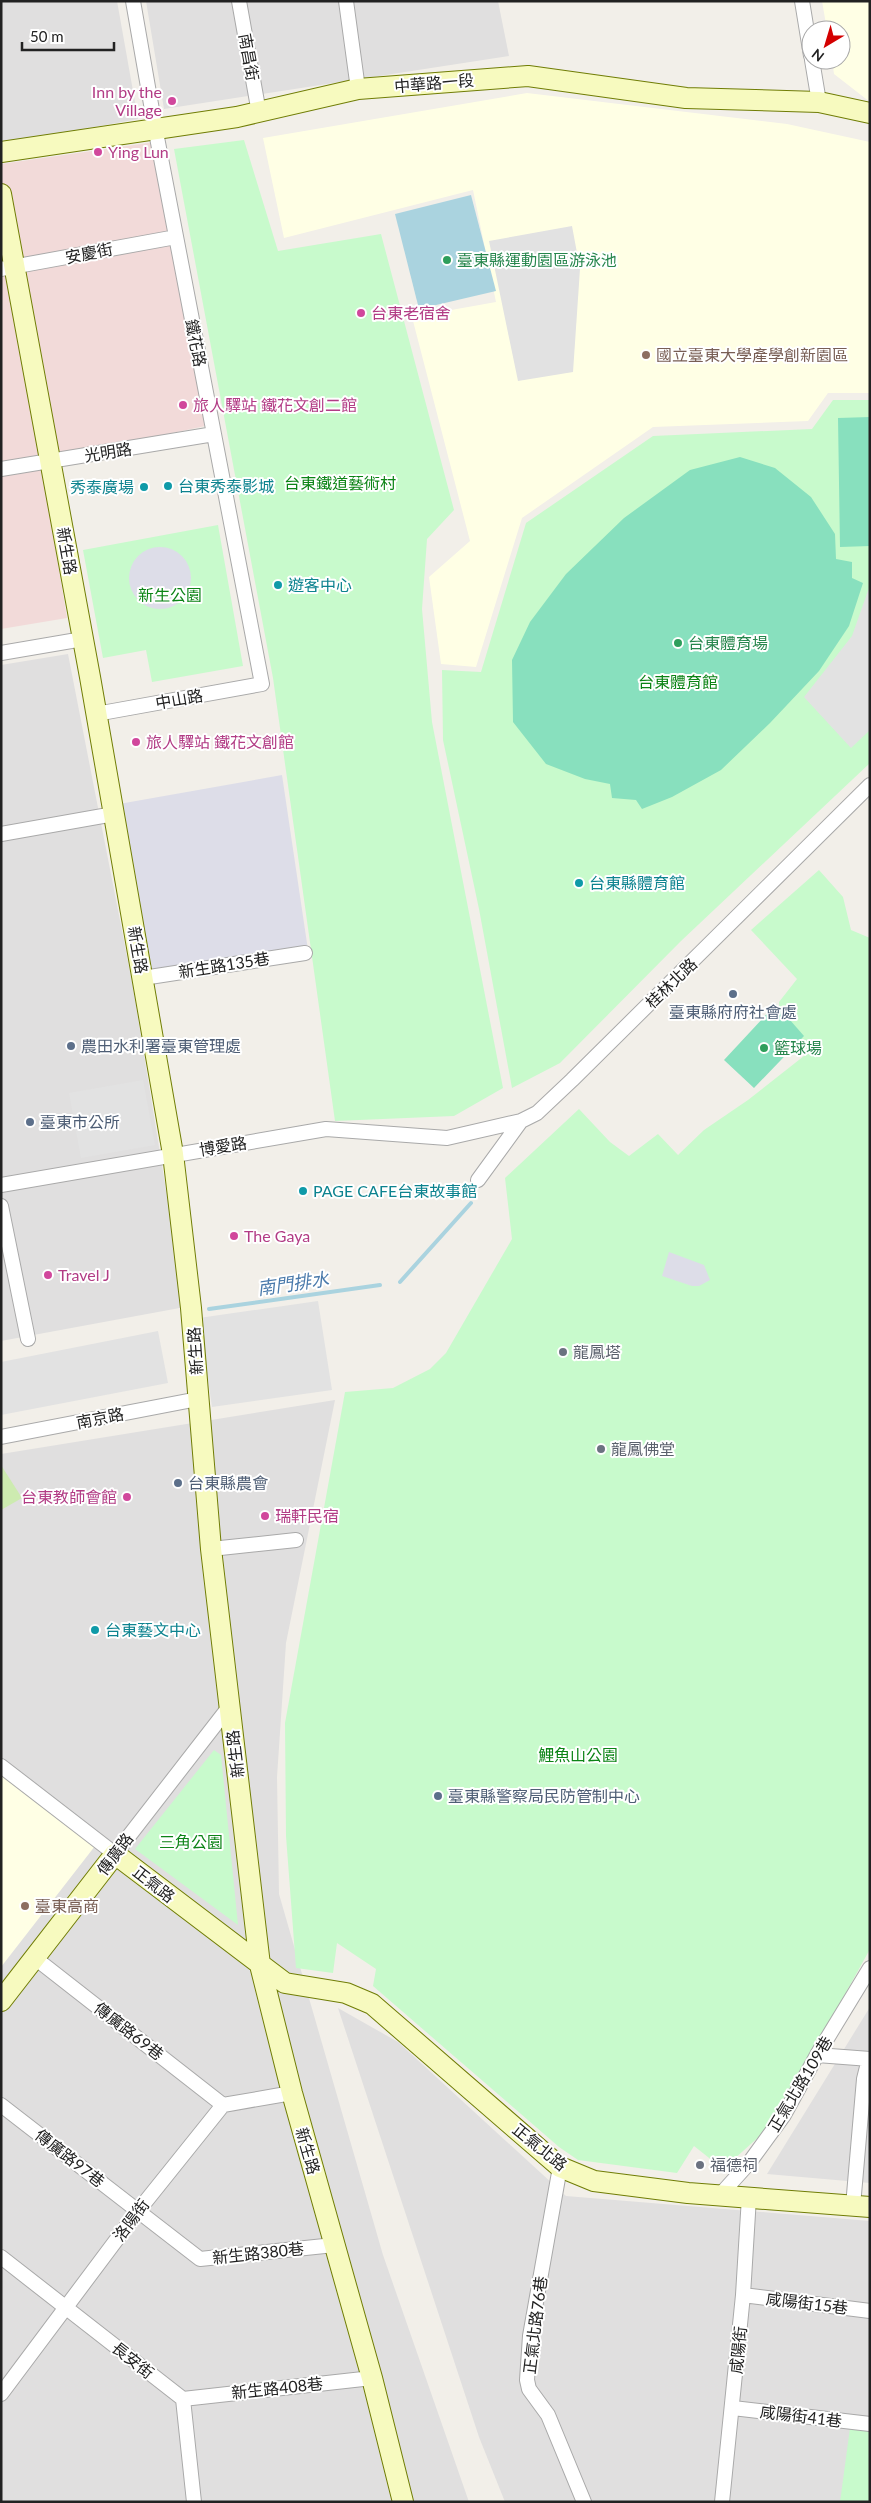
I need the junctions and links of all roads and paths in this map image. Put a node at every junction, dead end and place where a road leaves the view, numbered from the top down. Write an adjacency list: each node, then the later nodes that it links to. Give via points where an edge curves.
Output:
1 (133, 1): 11 (street, 鐵花路)
2 (239, 1): 9 (street, 南昌街)
3 (346, 1): 7 (street)
4 (802, 1): 5 (street)
5 (805, 20)
6 (814, 70): 8 (street)
7 (358, 89): 8 (street, 中華路一段, via 528,76 686,98); 9 (street, 中華路一段)
8 (819, 102): 10 (street, 中華路一段)
9 (259, 113): 11 (street, 中華路一段)
10 (870, 113)
11 (155, 127): 12 (street, 中華路一段); 14 (street, 鐵花路)
12 (1, 152)
13 (1, 194): 15 (street, 新生路)
14 (176, 237): 15 (street, 安慶街); 16 (street, 鐵花路)
15 (8, 268): 17 (street, 新生路)
16 (214, 434): 17 (street, 光明路); 21 (street, 鐵花路)
17 (50, 461): 18 (street, 光明路); 19 (street, 新生路)
18 (1, 469)
19 (83, 639): 20 (street); 22 (street, 新生路)
20 (1, 653)
21 (262, 684): 22 (street, 中山路)
22 (96, 714): 24 (street, 新生路)
23 (870, 785): 28 (street, 桂林北路, via 572,1080 537,1113)
24 (114, 814): 25 (street); 27 (street, 新生路)
25 (1, 834)
26 (304, 953): 27 (street, 新生路135巷)
27 (143, 978): 30 (street, 新生路)
28 (521, 1122): 29 (street, 桂林北路); 31 (street)
29 (447, 1138): 30 (street, 博愛路, via 326,1129)
30 (174, 1154): 32 (street, 博愛路); 35 (street, 新生路)
31 (478, 1180)
32 (1, 1185)
33 (1, 1206): 34 (street)
34 (28, 1340)
35 (198, 1398): 36 (street, 南京路); 38 (street, 新生路)
36 (1, 1437)
37 (296, 1540): 38 (street)
38 (212, 1549): 39 (street, 新生路)
39 (229, 1706): 41 (street, 傳廣路); 43 (street, 新生路)
40 (1, 1766): 41 (street, 正氣路)
41 (115, 1854): 42 (street, 傳廣路); 43 (street, 正氣路)
42 (35, 1958): 45 (street, 傳廣路); 50 (street, 傳廣路69巷)
43 (260, 1965): 48 (street, 新生路); 51 (street, 正氣北路, via 285,1983 346,1993 372,2004)
44 (870, 1968): 46 (street, 正氣北路109巷)
45 (1, 2001)
46 (816, 2055): 47 (street); 52 (street, 正氣北路109巷, via 784,2115 749,2163)
47 (870, 2059): 54 (street, via 864,2079)
48 (292, 2093): 50 (street); 56 (street, 新生路)
49 (1, 2105): 55 (street, 傳廣路97巷)
50 (223, 2105): 55 (street, 洛陽街)
51 (560, 2167): 52 (street, 正氣北路, via 594,2181); 68 (street, 正氣北路76巷, via 530,2336 527,2380 529,2389 548,2415)
52 (721, 2194): 53 (street, 正氣北路)
53 (749, 2197): 54 (street, 正氣北路); 58 (street, 咸陽街)
54 (862, 2207)
55 (138, 2211): 56 (street, 新生路380巷, via 200,2260); 59 (street, 洛陽街)
56 (334, 2245): 61 (street, 新生路)
57 (1, 2257): 59 (street, 長安街)
58 (744, 2295): 60 (street, 咸陽街15巷); 64 (street, 咸陽街)
59 (66, 2307): 62 (street, 洛陽街); 63 (street, 長安街)
60 (870, 2311)
61 (372, 2378): 63 (street, 新生路408巷); 67 (street, 新生路)
62 (1, 2394)
63 (183, 2399): 66 (street)
64 (733, 2408): 65 (street, 咸陽街41巷); 69 (street, 咸陽街)
65 (870, 2424)
66 (194, 2502)
67 (403, 2502)
68 (584, 2502)
69 (722, 2502)

